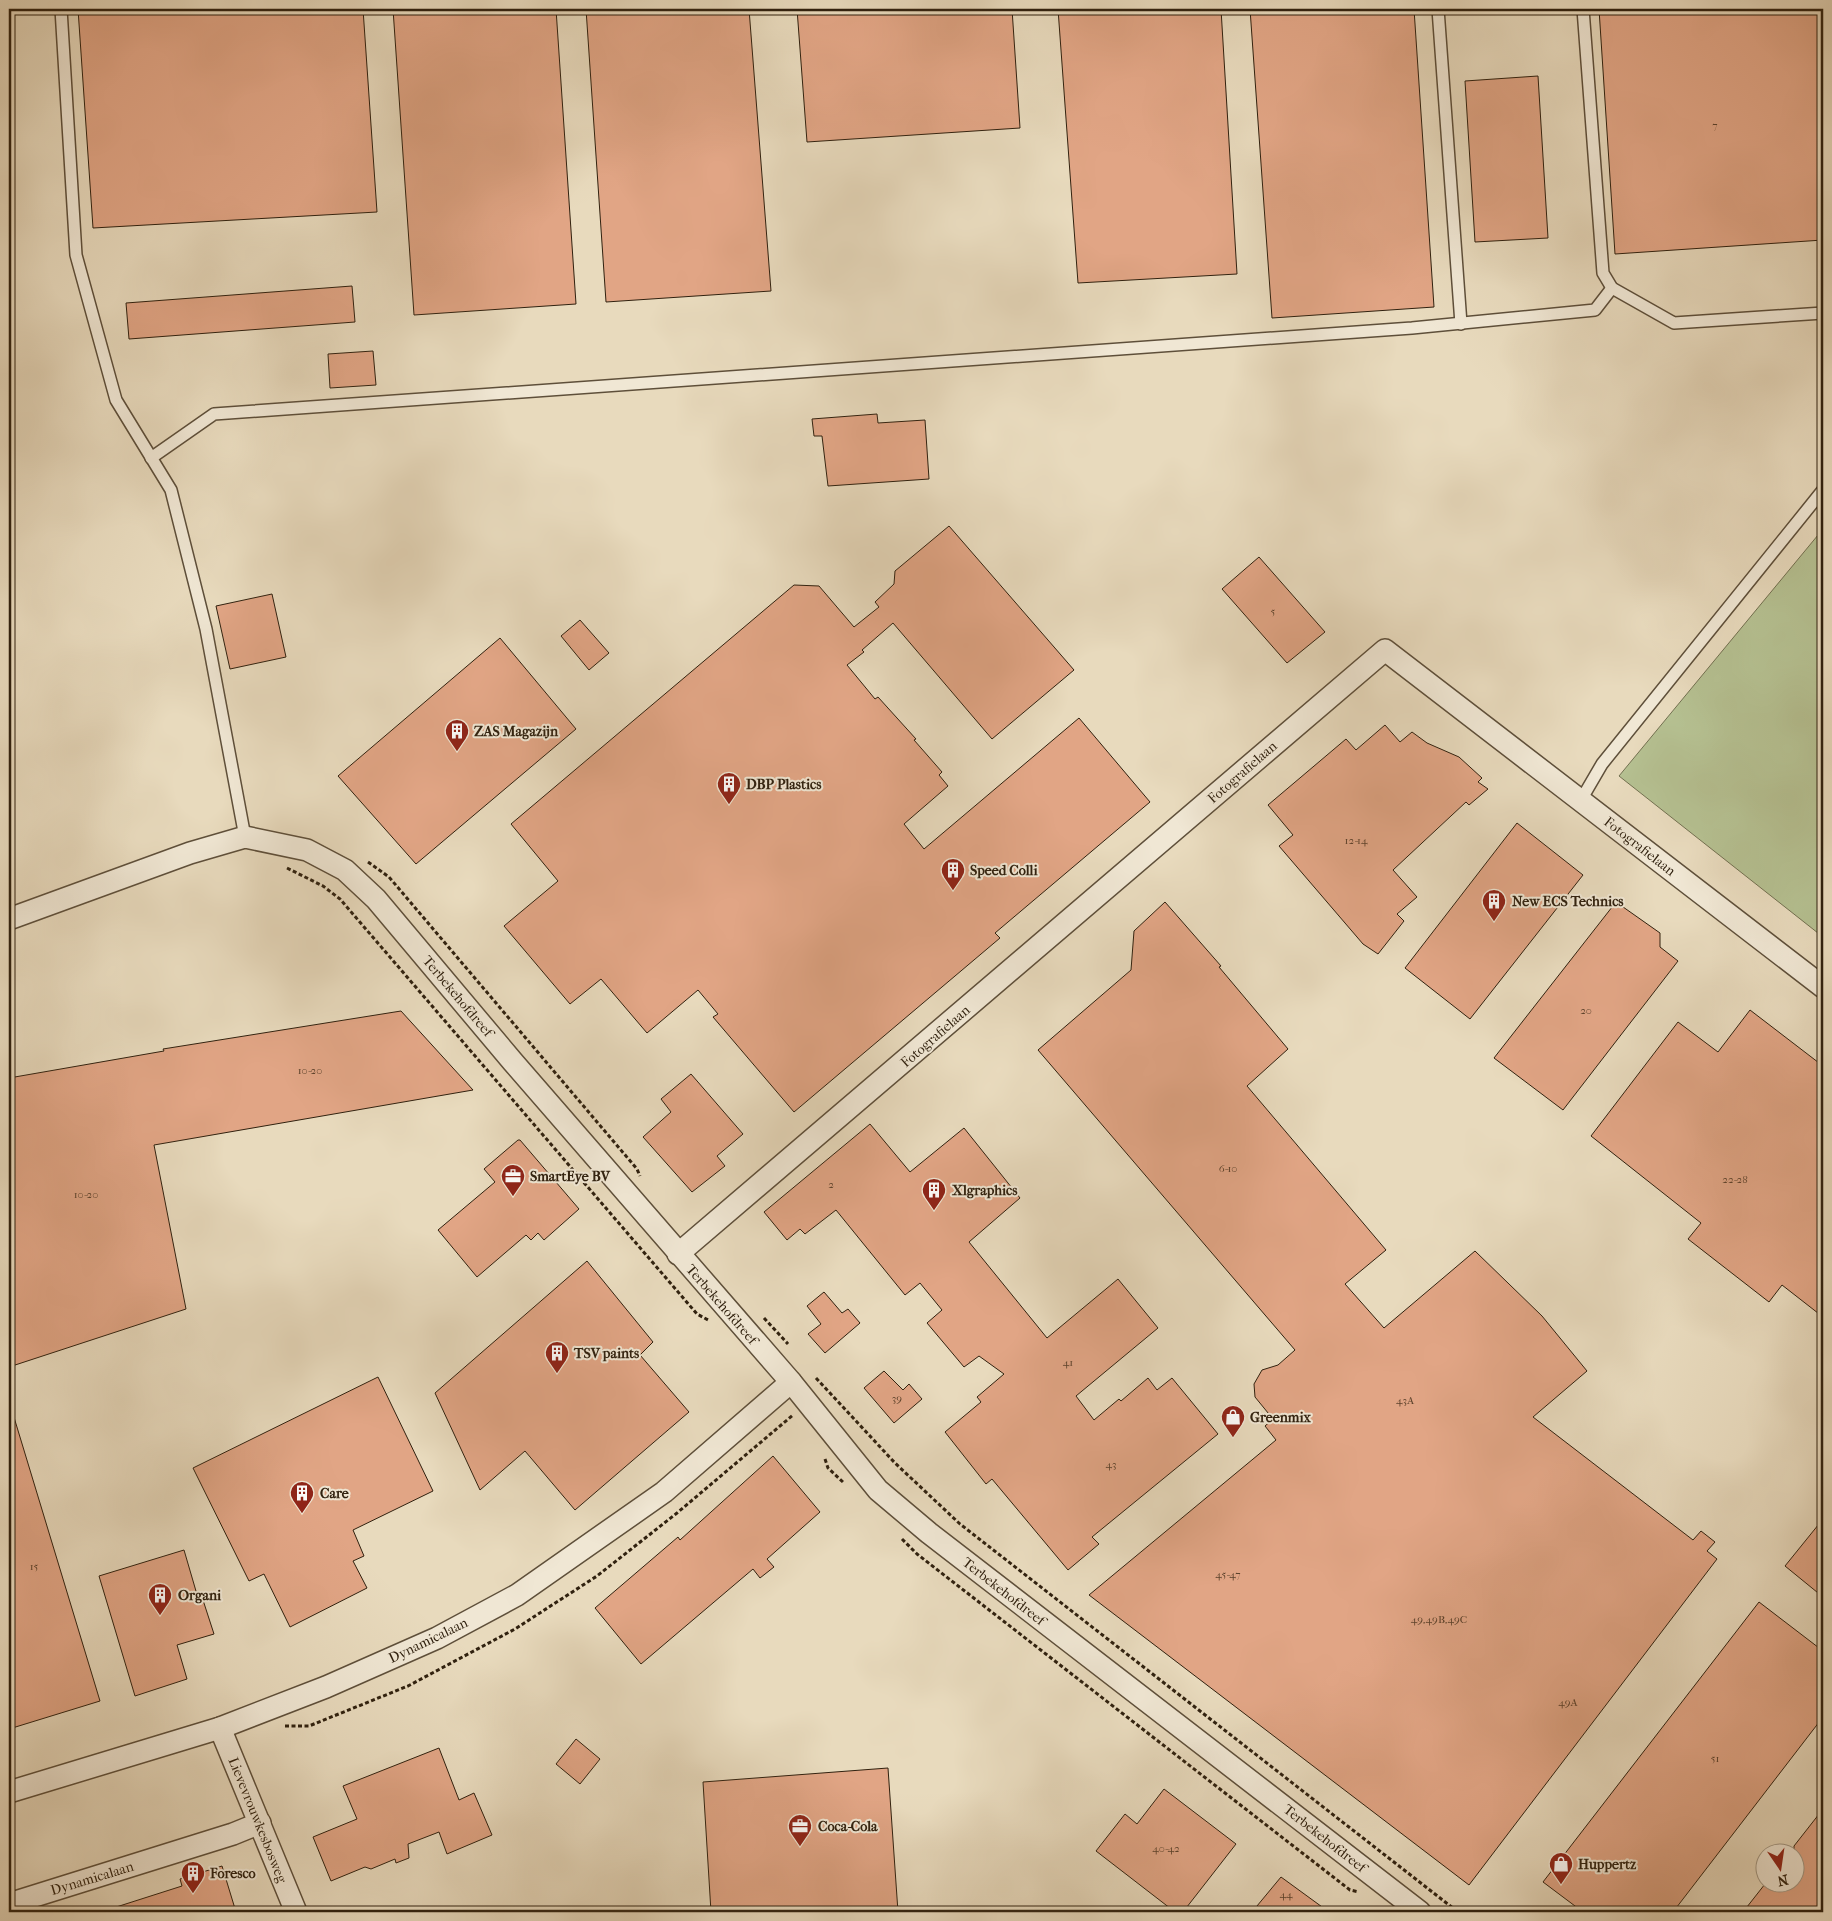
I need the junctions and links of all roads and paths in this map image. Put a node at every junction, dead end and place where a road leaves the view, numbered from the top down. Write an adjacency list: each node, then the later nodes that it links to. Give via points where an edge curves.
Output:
1 (61, 9): 7 (lane, via 76,255 116,400)
2 (1438, 9): 6 (lane)
3 (1583, 9): 4 (lane, via 1603,273)
4 (1612, 288): 5 (lane, via 1674,323); 6 (lane, via 1595,310)
5 (1823, 313)
6 (1461, 324): 7 (lane, via 214,414)
7 (151, 458): 10 (lane, via 171,490 206,629)
8 (1823, 490): 9 (lane, via 1602,764)
9 (1581, 800): 13 (street, Fotografielaan); 14 (street, Fotografielaan, via 1385,650)
10 (245, 837): 12 (street, Terbekehofdreef, via 190,853); 14 (street, Terbekehofdreef, via 307,850 345,870 376,899)
11 (285, 867): 15 (path, via 323,886 340,899 697,1314)
12 (9, 919)
13 (1823, 987)
14 (678, 1254): 17 (street, Terbekehofdreef)
15 (717, 1325)
16 (810, 1370): 24 (path, via 895,1463 960,1524)
17 (791, 1382): 18 (street, Dynamicalaan, via 664,1492 516,1595 429,1642); 23 (street, Terbekehofdreef, via 878,1490 929,1533)
18 (220, 1728): 19 (street, Dynamicalaan); 20 (street, Lievevrouwkesbosweg)
19 (9, 1792)
20 (260, 1823): 21 (street, Dynamicalaan); 22 (street, Lievevrouwkesbosweg)
21 (9, 1904)
22 (296, 1912)
23 (1420, 1912)
24 (1458, 1912)

